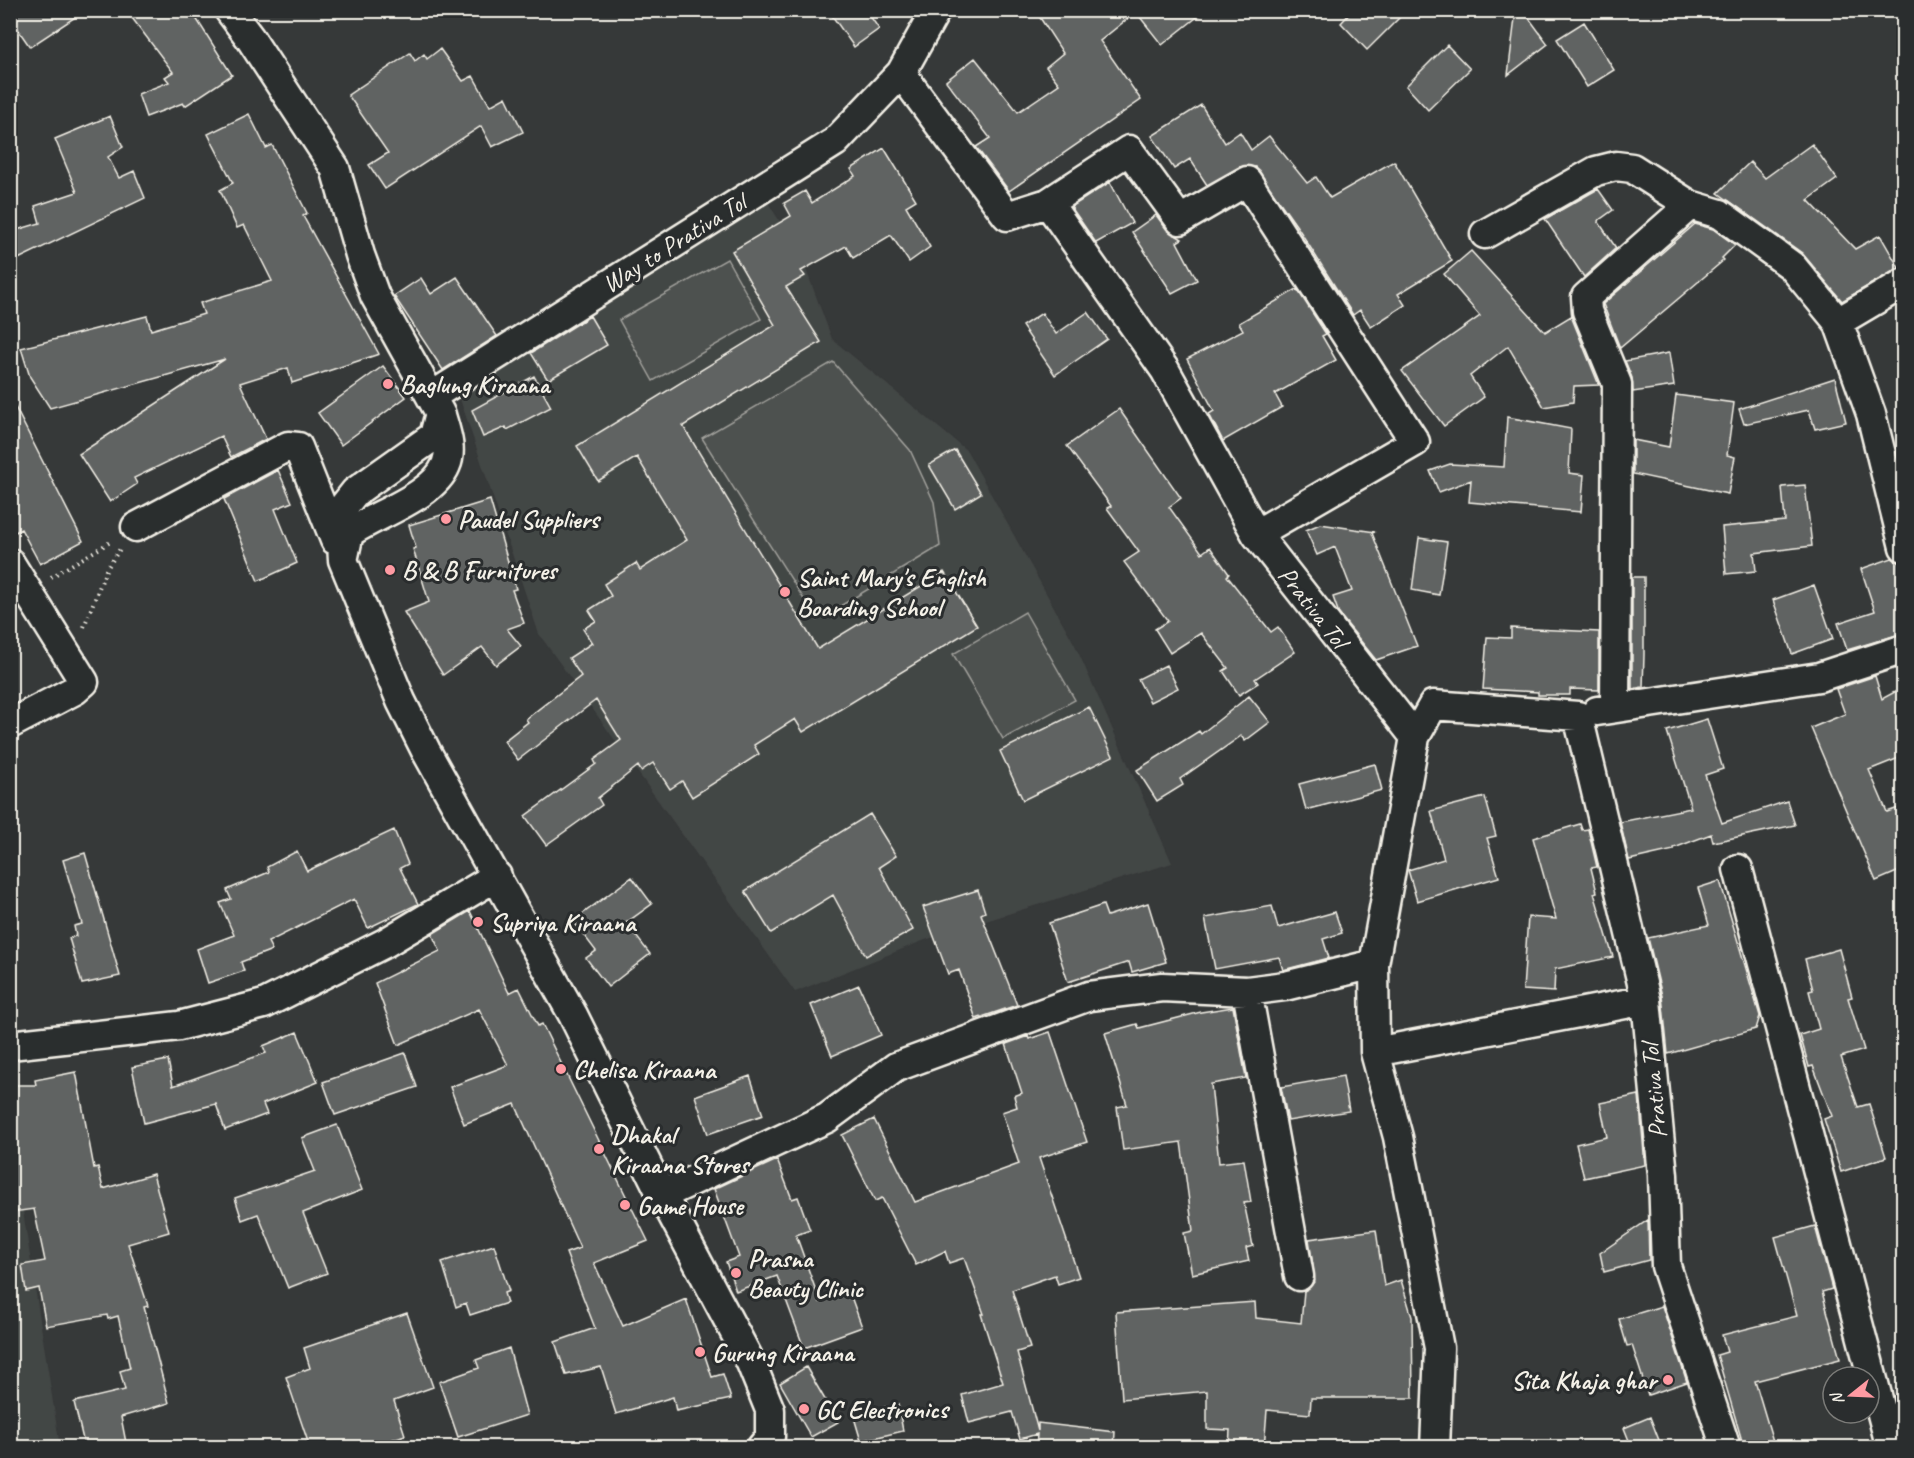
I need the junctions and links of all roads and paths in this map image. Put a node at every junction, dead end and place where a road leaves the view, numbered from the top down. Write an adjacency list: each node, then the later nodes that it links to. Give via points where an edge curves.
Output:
1 (229, 10): 9 (street, via 335,168 375,296)
2 (936, 10): 3 (street, Way to Prativa Tol)
3 (901, 73): 4 (street, via 1007,216); 9 (street, Way to Prativa Tol, via 835,142)
4 (1048, 203): 11 (street, Prativa Tol, via 1165,370); 11 (street, via 1129,150 1180,220 1247,181 1415,442)
5 (1690, 205): 6 (street, via 1632,168 1616,166 1596,171); 8 (street, via 1720,214 1792,267); 18 (street, via 1586,297 1587,311 1617,384)
6 (1485, 234)
7 (1904, 283): 8 (street)
8 (1838, 321): 12 (street, via 1871,414)
9 (436, 404): 13 (street, via 434,436 355,492 340,510); 13 (street, via 448,445 446,465 415,497 349,533)
10 (136, 527): 13 (street, via 288,446 298,447); 15 (path); 17 (path, via 106,570)
11 (1256, 534): 21 (street, Prativa Tol)
12 (1904, 547)
13 (343, 560): 23 (street, via 406,711)
14 (10, 562): 15 (street)
15 (29, 590): 17 (street)
16 (1904, 649): 18 (street, via 1819,677)
17 (72, 661): 20 (street, via 84,682)
18 (1615, 707): 19 (street)
19 (1578, 716): 21 (street, via 1433,705); 26 (street, Prativa Tol)
20 (10, 724)
21 (1414, 737): 24 (street)
22 (1738, 869): 34 (street)
23 (497, 876): 27 (street, via 385,944 264,1005 179,1026); 29 (street, via 573,1015)
24 (1374, 964): 25 (street, via 1286,986); 28 (street)
25 (1247, 991): 29 (street, via 1162,987 1089,996 896,1067 826,1118); 30 (street)
26 (1646, 1000): 28 (street); 33 (street, Prativa Tol, via 1663,1175 1666,1266)
27 (10, 1045)
28 (1376, 1052): 32 (street, via 1398,1137 1439,1348)
29 (662, 1194): 31 (street, via 751,1364 770,1410 770,1437)
30 (1299, 1276)
31 (761, 1448)
32 (1435, 1448)
33 (1726, 1448)
34 (1891, 1448)

